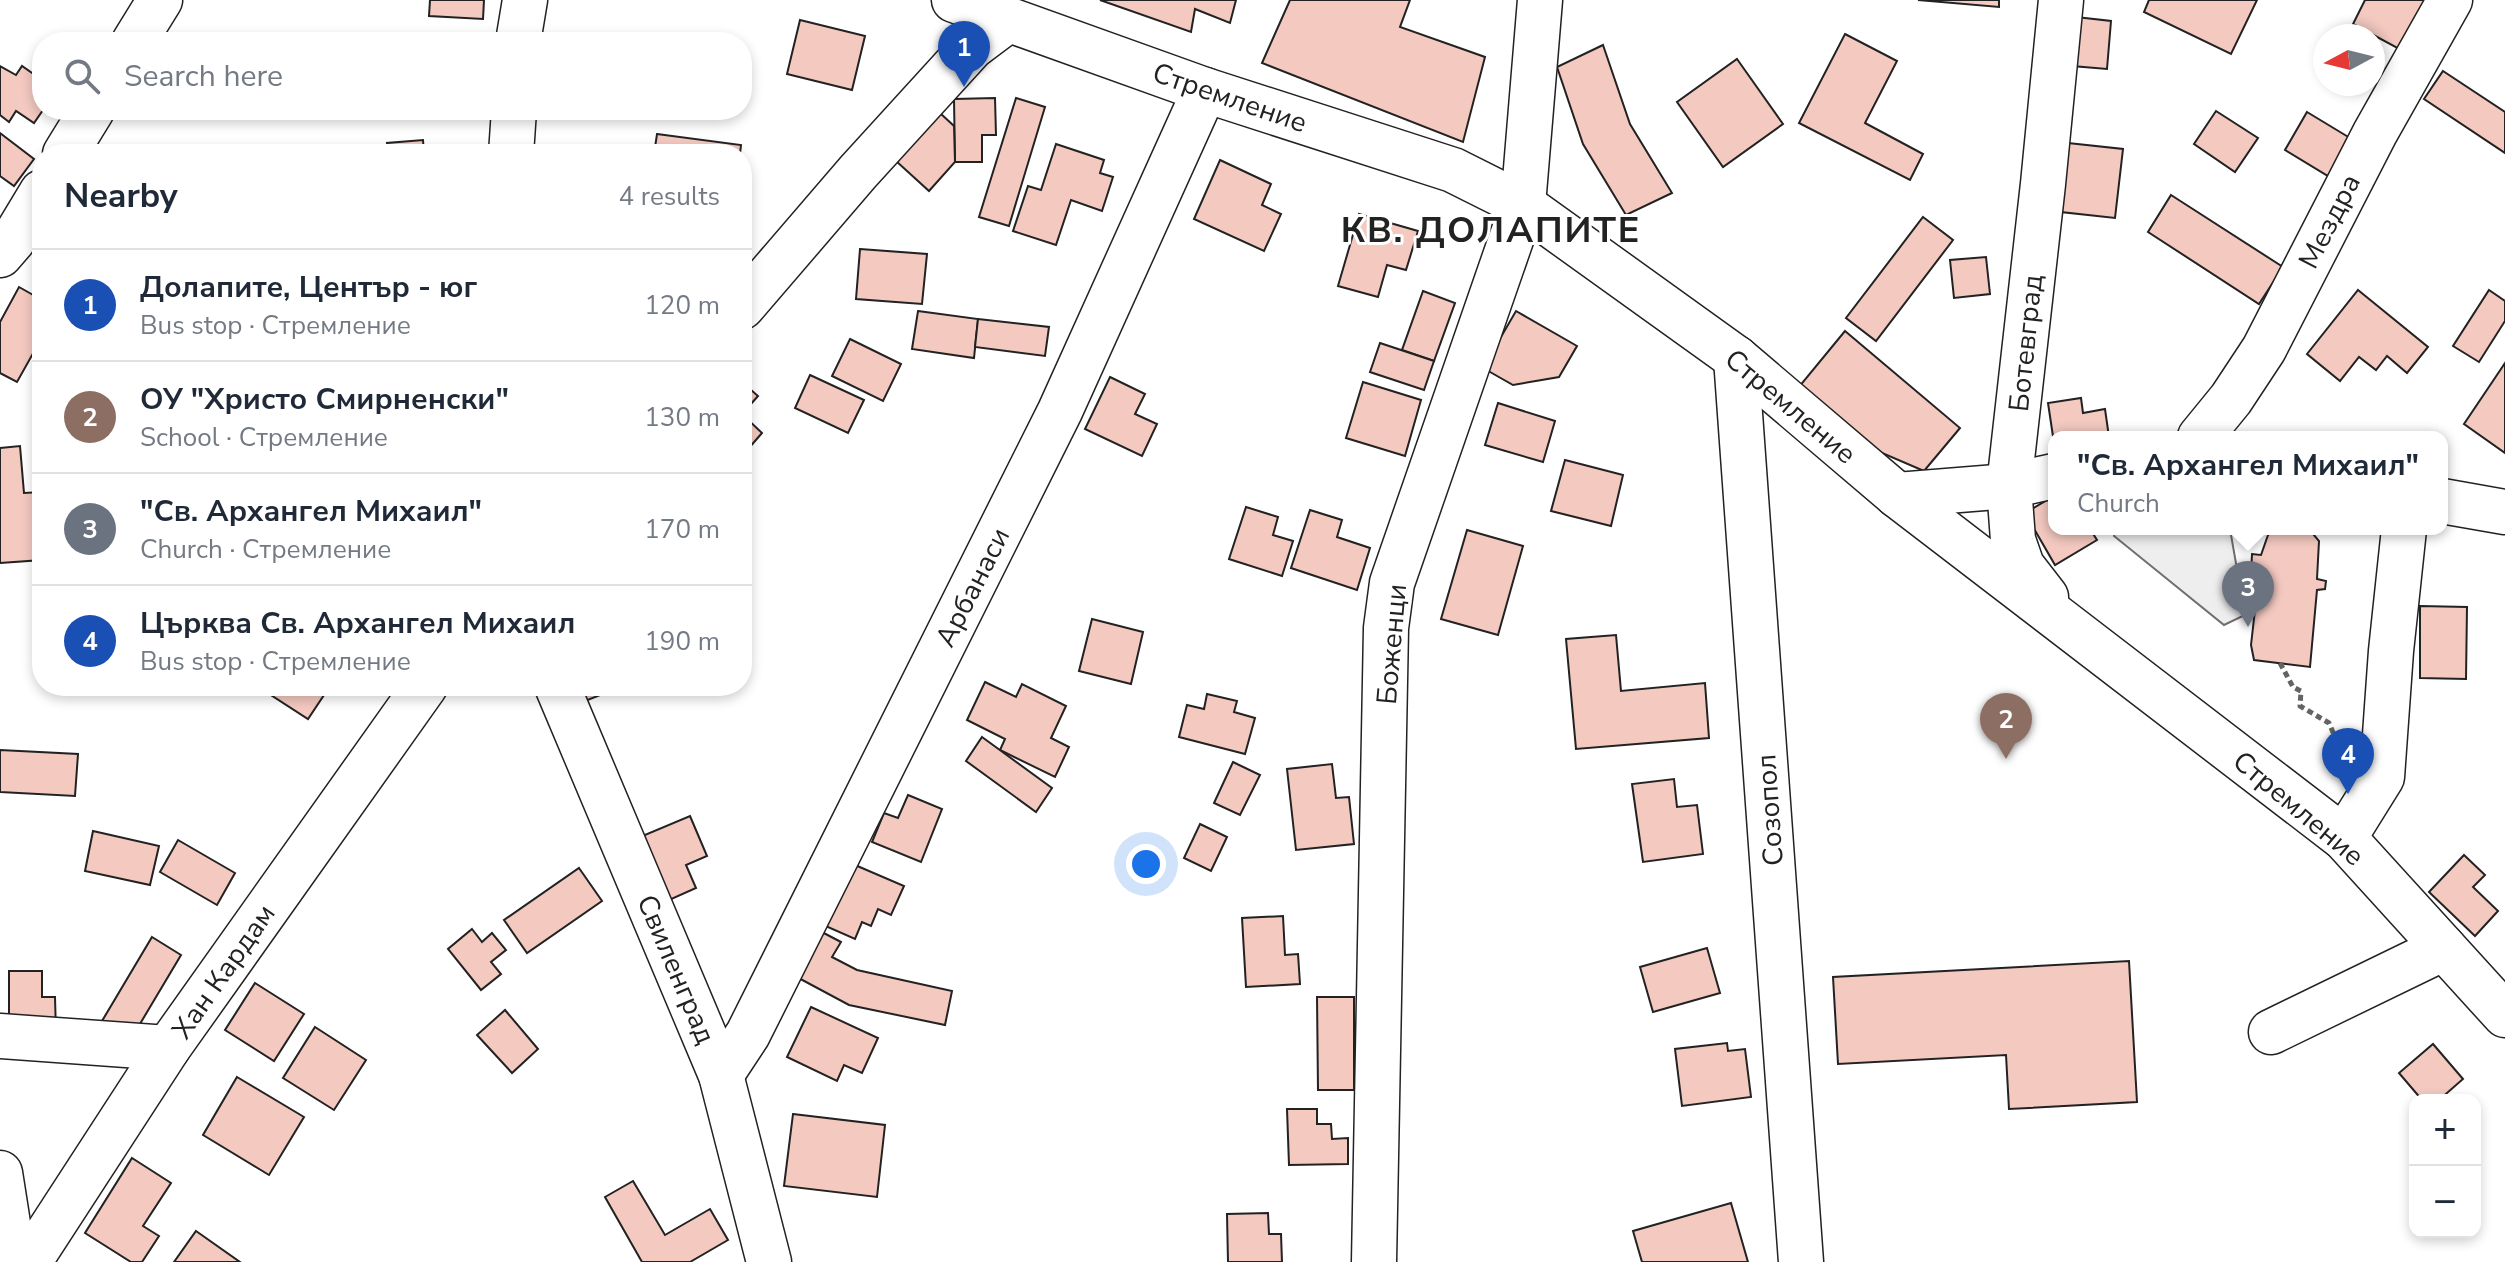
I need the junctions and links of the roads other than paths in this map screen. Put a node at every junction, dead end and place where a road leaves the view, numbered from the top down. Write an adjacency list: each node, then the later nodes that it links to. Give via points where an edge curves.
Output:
1 (160, 0): 8 (street)
2 (525, 0): 9 (street)
3 (954, 0): 7 (street, Стремление)
4 (1540, 0): 15 (street, Боженци)
5 (2061, 0): 22 (street, Ботевград)
6 (2450, 0): 20 (street, Мездра, via 2264,349)
7 (1008, 20): 10 (street, Стремление); 18 (street, via 972,47)
8 (140, 32)
9 (518, 32)
10 (1205, 90): 15 (street, Стремление, via 1453,170); 36 (street, Арбанаси, via 1060,411 748,1034)
11 (86, 120): 13 (street)
12 (513, 120): 14 (street)
13 (71, 144)
14 (512, 144)
15 (1523, 205): 19 (street, Стремление); 41 (street, Боженци, via 1392,583 1386,628)
16 (32, 209): 17 (street)
17 (0, 255)
18 (752, 295)
19 (1736, 358): 23 (street, Стремление); 42 (street, Созопол)
20 (2205, 431)
21 (2048, 477): 22 (street)
22 (2009, 486): 23 (street); 27 (street, Ботевград, via 2013,540 2022,566)
23 (1897, 495): 27 (street, Стремление)
24 (2448, 502): 25 (street)
25 (2505, 512)
26 (2403, 535): 30 (street, via 2382,777)
27 (2103, 655): 30 (street, Стремление)
28 (418, 696): 35 (street, Хан Кардам)
29 (561, 696): 36 (street, Свиленград)
30 (2344, 838): 31 (street, Стремление)
31 (2444, 948): 32 (street, Стремление); 33 (street)
32 (2505, 1015)
33 (2271, 1032)
34 (0, 1036): 35 (street)
35 (168, 1048): 39 (street, Хан Кардам)
36 (721, 1075): 40 (street, Свиленград)
37 (0, 1173): 38 (street)
38 (14, 1262)
39 (29, 1262)
40 (769, 1262)
41 (1374, 1262)
42 (1801, 1262)

